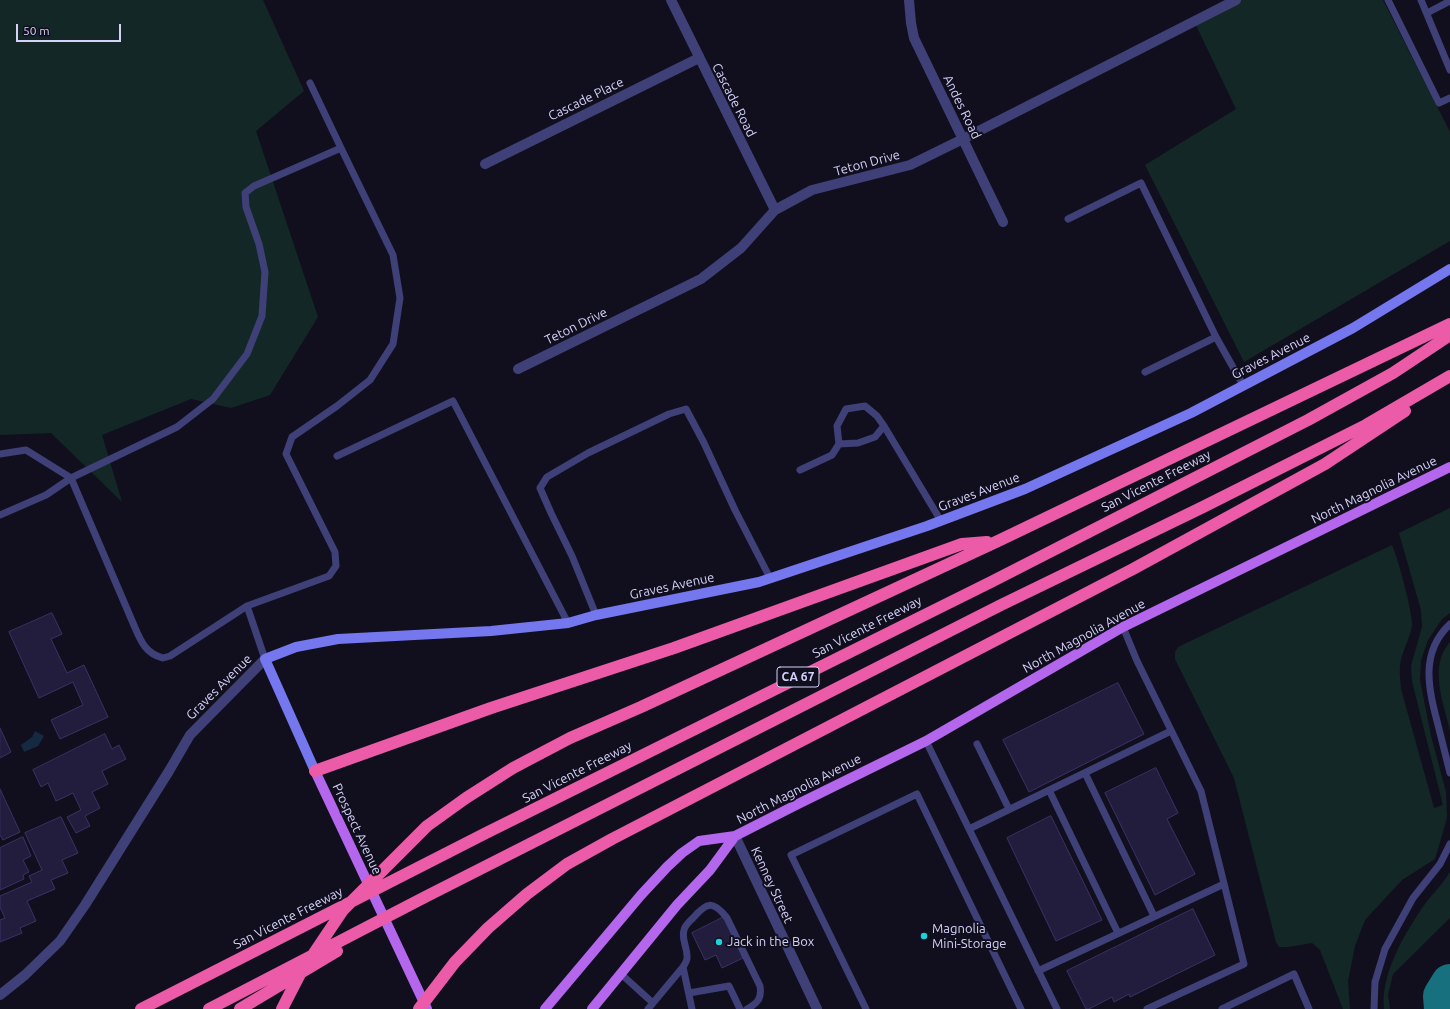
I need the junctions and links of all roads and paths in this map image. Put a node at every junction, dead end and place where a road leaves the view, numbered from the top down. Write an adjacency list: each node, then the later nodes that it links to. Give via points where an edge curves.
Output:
1 (671, 0): 8 (street, Cascade Road)
2 (909, 0): 12 (street, Andes Road, via 914,38)
3 (1236, 0): 12 (street, Teton Drive)
4 (1388, 0): 11 (lane, via 1439,103)
5 (1421, 0): 7 (lane)
6 (1450, 1): 7 (lane)
7 (1427, 13): 9 (lane)
8 (699, 58): 14 (street, Cascade Place); 15 (street, Cascade Road)
9 (1450, 70)
10 (310, 83): 13 (lane)
11 (1450, 98)
12 (963, 139): 15 (street, Teton Drive, via 910,165 812,190); 17 (street, Andes Road)
13 (340, 148): 33 (lane, via 254,186 245,194 246,207 259,244 265,272 262,316 247,354 213,399 177,427); 38 (lane, via 393,255 400,298 393,344 370,380 292,437 286,454 335,552 336,566 329,576)
14 (485, 164)
15 (775, 210): 22 (street, Teton Drive, via 741,248 701,279)
16 (1068, 219): 21 (lane, via 1141,183)
17 (1003, 222)
18 (1450, 269): 26 (main road, Graves Avenue, via 1353,328)
19 (1450, 324): 36 (highway)
20 (1450, 335): 65 (highway, San Vicente Freeway / CA 67, via 1394,373 1308,420)
21 (1216, 337): 23 (lane); 26 (lane)
22 (518, 369)
23 (1145, 372)
24 (1450, 376): 56 (highway, CA 67, via 1366,426 1001,605)
25 (1450, 382): 69 (highway, via 1325,464 1140,565 612,838 567,864 488,928 455,962)
26 (1243, 385): 35 (main road, Graves Avenue, via 1191,413 1025,489)
27 (884, 426): 28 (lane, via 875,437 858,443); 28 (lane, via 865,406 846,409 837,426); 35 (lane)
28 (839, 444): 32 (lane, via 832,455)
29 (0, 454): 33 (lane, via 26,450)
30 (338, 456): 40 (lane, via 453,401)
31 (1450, 467): 42 (main road, North Magnolia Avenue)
32 (800, 470)
33 (71, 478): 34 (lane, via 46,495); 38 (lane, via 138,635 149,652 163,658 170,656)
34 (0, 515)
35 (941, 521): 37 (main road, Graves Avenue)
36 (998, 540): 47 (highway, via 962,544 674,648 491,708); 68 (highway, via 570,738 513,768 466,798 427,826 343,910 300,974)
37 (770, 578): 39 (main road, Graves Avenue); 39 (lane, via 686,409 669,414 588,453 546,476 540,488)
38 (246, 606): 43 (lane)
39 (596, 615): 40 (main road, Graves Avenue)
40 (568, 624): 43 (main road, Graves Avenue, via 338,639 296,647)
41 (1450, 624): 49 (lane, via 1436,644 1428,677)
42 (1123, 627): 44 (lane); 45 (main road, North Magnolia Avenue)
43 (265, 659): 47 (main road, Prospect Avenue); 63 (street, Graves Avenue, via 190,735 60,941)
44 (1171, 731): 48 (lane); 55 (lane, via 1201,791)
45 (926, 741): 52 (lane); 53 (main road, North Magnolia Avenue)
46 (977, 744): 51 (lane)
47 (315, 771): 70 (main road, Prospect Avenue)
48 (1085, 772): 50 (lane); 57 (lane)
49 (1450, 773)
50 (1049, 790): 51 (lane); 58 (lane)
51 (1009, 810): 52 (lane)
52 (969, 828): 60 (lane)
53 (735, 836): 61 (main road, North Magnolia Avenue, via 710,870 677,905); 71 (main road, North Magnolia Avenue, via 699,841 677,858 641,896); 76 (street, Kenney Street)
54 (1450, 844): 83 (lane, via 1440,864 1412,898 1385,949 1375,982)
55 (1224, 884): 57 (lane); 80 (lane, via 1244,964)
56 (427, 896): 66 (highway, CA 67); 67 (highway)
57 (1154, 916): 58 (lane)
58 (1118, 933): 60 (lane)
59 (684, 967): 62 (lane); 64 (lane); 75 (lane, via 687,958 684,930 701,908 713,906 727,918 760,986 760,999)
60 (1038, 971): 79 (lane)
61 (621, 974): 64 (lane); 72 (main road, North Magnolia Avenue)
62 (689, 993): 73 (lane); 74 (lane, via 730,986)
63 (0, 995)
64 (650, 1006)
65 (140, 1009)
66 (209, 1009)
67 (240, 1009)
68 (282, 1009)
69 (419, 1009)
70 (427, 1009)
71 (546, 1009)
72 (592, 1009)
73 (692, 1009)
74 (740, 1009)
75 (748, 1009)
76 (817, 1009)
77 (866, 1009): 78 (lane, via 791,855 917,794)
78 (1021, 1009)
79 (1056, 1009)
80 (1147, 1009)
81 (1222, 1009): 82 (lane, via 1294,974)
82 (1310, 1009)
83 (1374, 1009)

